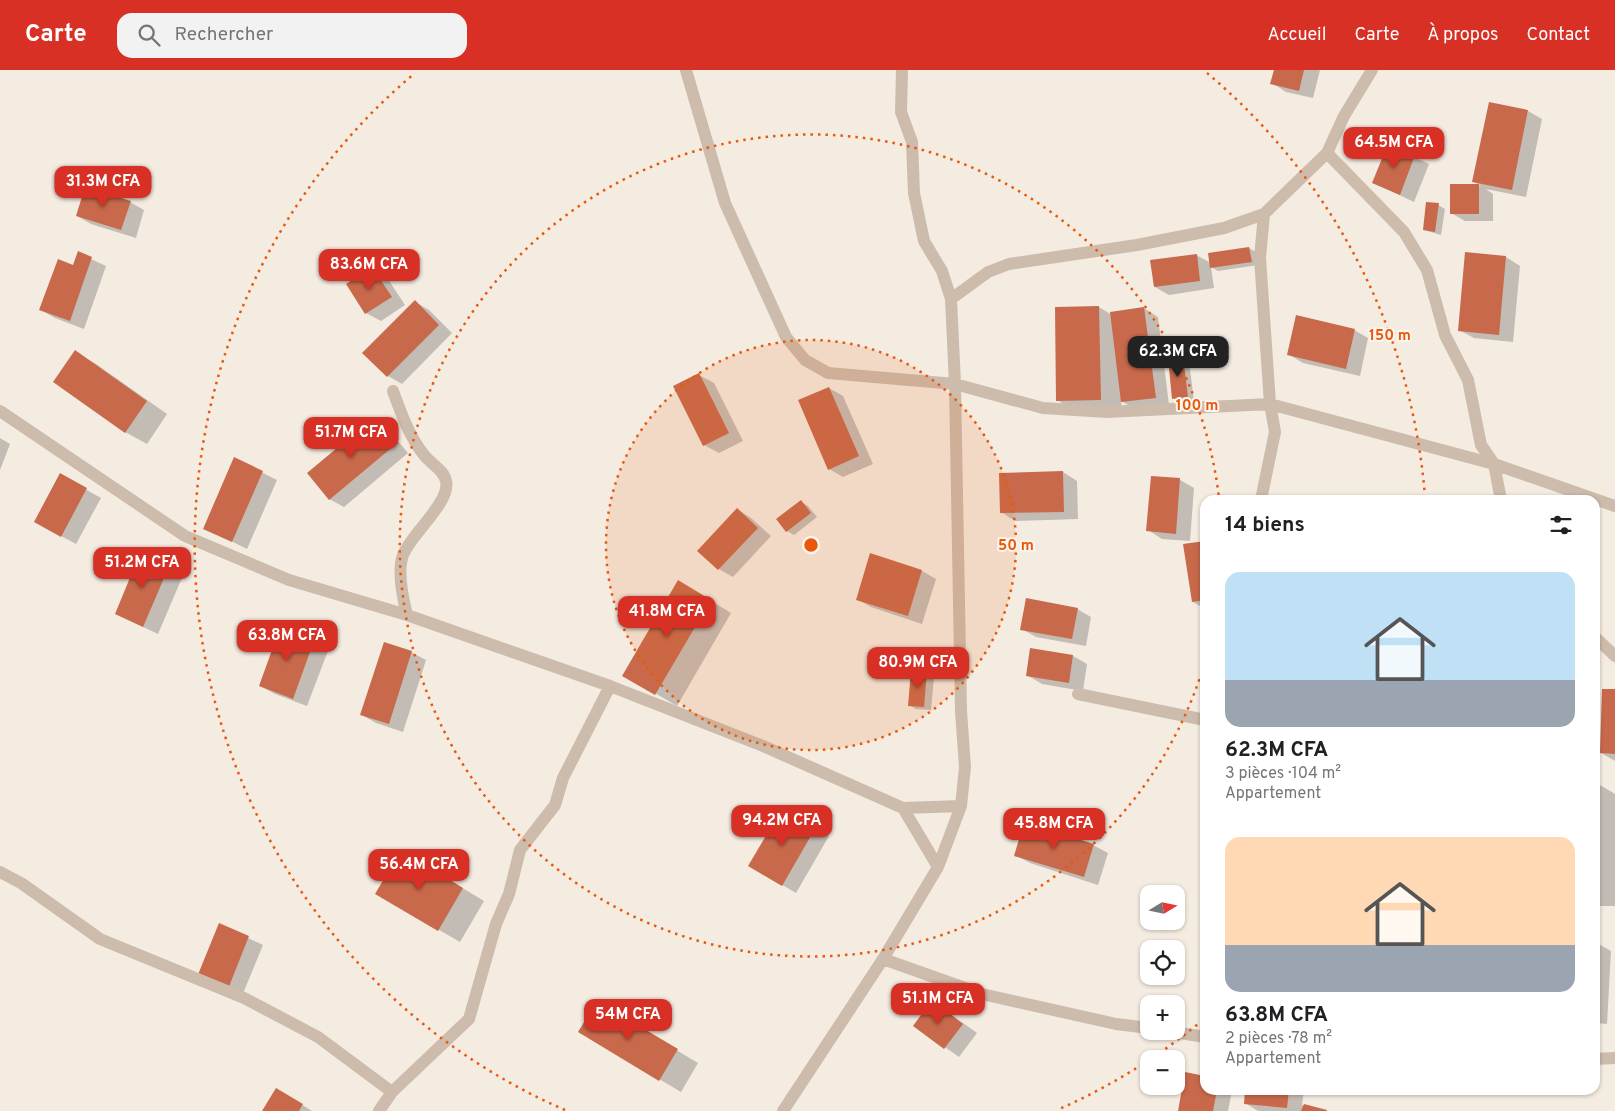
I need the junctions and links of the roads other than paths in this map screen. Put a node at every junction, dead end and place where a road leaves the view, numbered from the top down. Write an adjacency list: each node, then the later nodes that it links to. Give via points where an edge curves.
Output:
1 (686, 70): 7 (street, via 725,203 786,337 804,360 828,373)
2 (902, 70): 6 (street, via 901,112 912,142 914,193 924,241 942,271)
3 (1372, 70): 4 (street, via 1344,116)
4 (1327, 153): 5 (street); 11 (street, via 1404,232 1427,270 1445,335 1468,380 1481,445)
5 (1264, 214): 6 (street, via 1214,230 1009,264 988,272); 9 (street, via 1260,258)
6 (951, 299): 7 (street)
7 (955, 384): 9 (street, via 1043,408 1107,412); 23 (street, via 961,711 965,767)
8 (393, 391): 17 (street, via 404,422 425,456 446,480 446,494 403,556 401,593)
9 (1270, 404): 11 (street); 12 (street, via 1275,432)
10 (0, 411): 17 (street, via 185,536 289,580)
11 (1494, 464): 13 (street); 14 (street)
12 (1262, 495)
13 (1500, 495)
14 (1583, 495)
15 (1600, 501): 16 (street)
16 (1615, 506)
17 (407, 615): 20 (street)
18 (1600, 642): 19 (street)
19 (1615, 656)
20 (610, 686): 24 (street, via 763,746); 33 (street, via 563,778 555,805 520,850 470,1019)
21 (1078, 694): 22 (street)
22 (1200, 719)
23 (961, 806): 24 (street); 25 (street)
24 (903, 808): 25 (street)
25 (938, 867): 27 (street)
26 (0, 872): 33 (street, via 21,883 100,940 244,998 318,1037)
27 (882, 959): 28 (street, via 982,994); 35 (street)
28 (1140, 1027)
29 (1185, 1034): 30 (street)
30 (1200, 1036)
31 (1615, 1058): 32 (street)
32 (1600, 1059)
33 (392, 1092): 34 (street)
34 (379, 1111)
35 (783, 1111)

